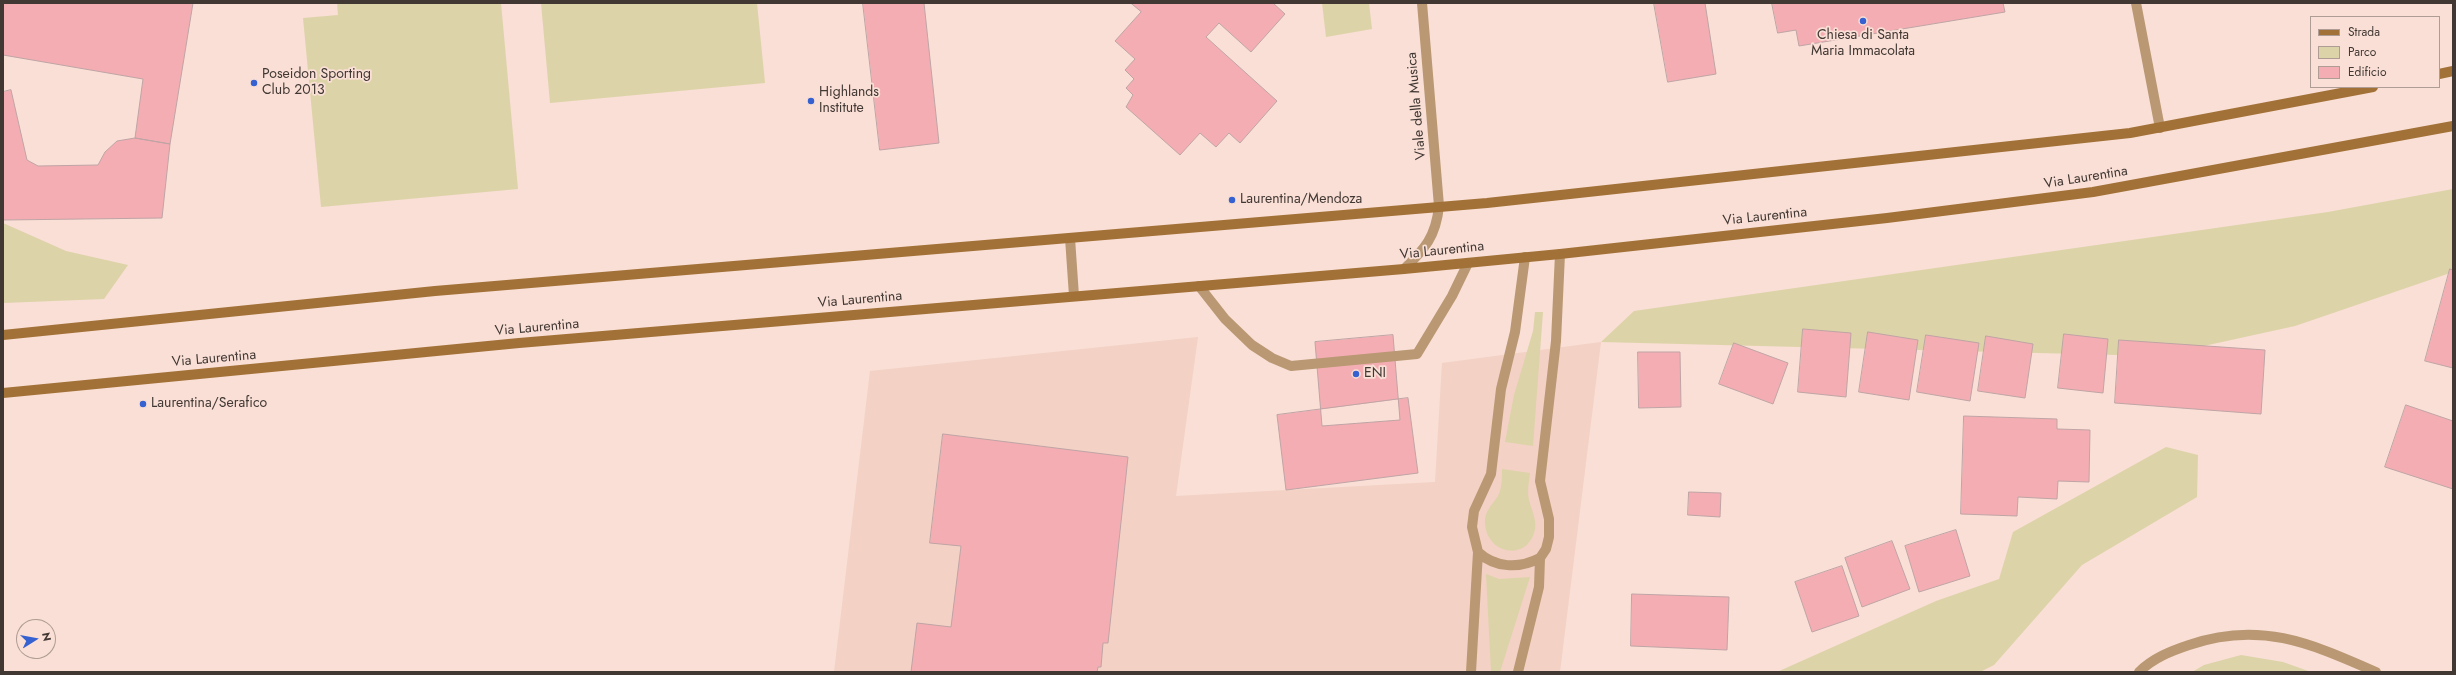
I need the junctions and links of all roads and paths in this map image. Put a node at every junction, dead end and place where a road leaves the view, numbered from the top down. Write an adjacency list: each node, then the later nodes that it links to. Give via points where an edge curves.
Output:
1 (1422, 3): 8 (street, Viale della Musica)
2 (2136, 3): 7 (street)
3 (2453, 71): 4 (main road)
4 (2440, 74)
5 (2368, 88): 7 (main road)
6 (2453, 126): 10 (main road, Via Laurentina, via 2093,192 1887,218)
7 (2160, 128): 8 (main road, via 1972,152 1487,204)
8 (1439, 206): 9 (main road); 13 (street, Viale della Musica, via 1433,236)
9 (1070, 238): 15 (street); 16 (main road, via 435,291)
10 (1560, 254): 11 (main road, Via Laurentina); 19 (street, via 1555,354 1541,457 1541,492 1549,518 1549,537)
11 (1525, 257): 12 (main road, Via Laurentina); 18 (street, via 1515,332 1502,383 1491,474 1474,511 1472,527)
12 (1468, 263): 13 (main road, Via Laurentina); 14 (street, via 1452,296 1417,354 1292,366 1272,358 1252,345 1225,319)
13 (1404, 270): 14 (main road, Via Laurentina)
14 (1199, 286): 15 (main road, Via Laurentina)
15 (1074, 296): 17 (main road, Via Laurentina, via 511,344)
16 (3, 335)
17 (3, 393)
18 (1478, 552): 19 (street, via 1498,565 1522,564); 20 (street)
19 (1540, 558): 21 (street, via 1538,588)
20 (1471, 672)
21 (1518, 672)
22 (2139, 672): 23 (street, via 2172,650 2214,637 2242,633 2274,635 2299,641 2332,652)
23 (2376, 672)

